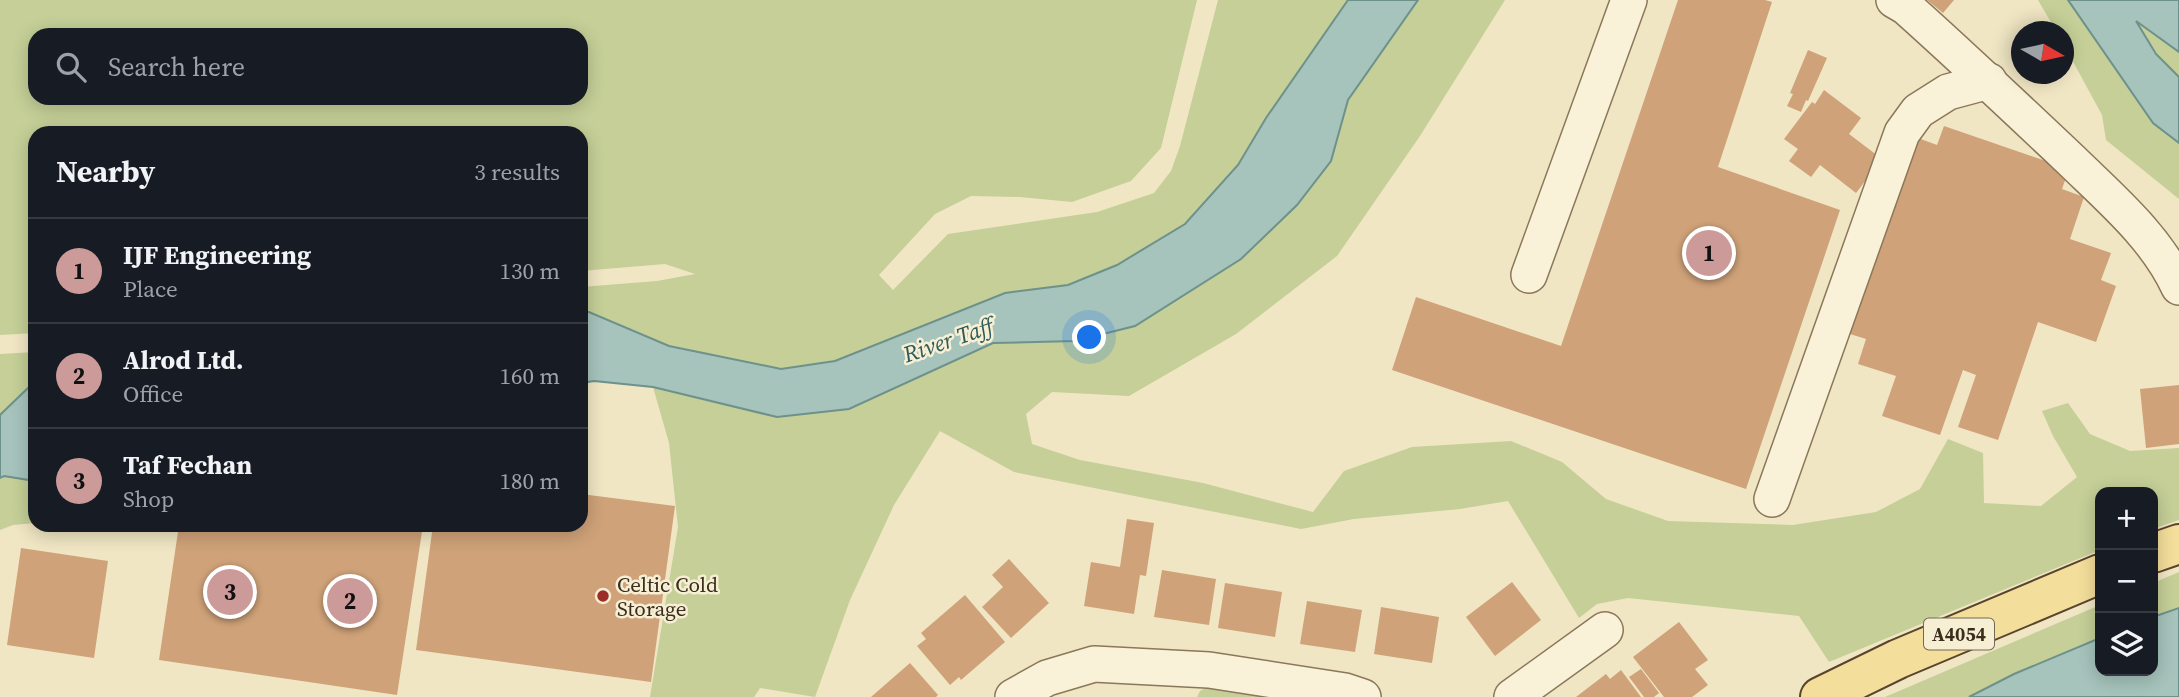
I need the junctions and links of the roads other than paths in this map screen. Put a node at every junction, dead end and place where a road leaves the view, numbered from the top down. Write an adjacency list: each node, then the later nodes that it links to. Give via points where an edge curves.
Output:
1 (1629, 0): 4 (street)
2 (1894, 0): 3 (street)
3 (1989, 81): 5 (street, via 2128,216 2170,269); 6 (street, via 1948,92 1918,111 1902,133)
4 (1529, 275)
5 (2179, 288)
6 (1772, 499)
7 (2179, 544): 8 (main road)
8 (2158, 551)
9 (2095, 576): 15 (main road, A4054)
10 (1605, 629): 14 (street)
11 (1165, 682): 12 (street, via 1094,664 1047,678); 13 (street, via 1209,670)
12 (1013, 697)
13 (1363, 697)
14 (1512, 697)
15 (1820, 697)

